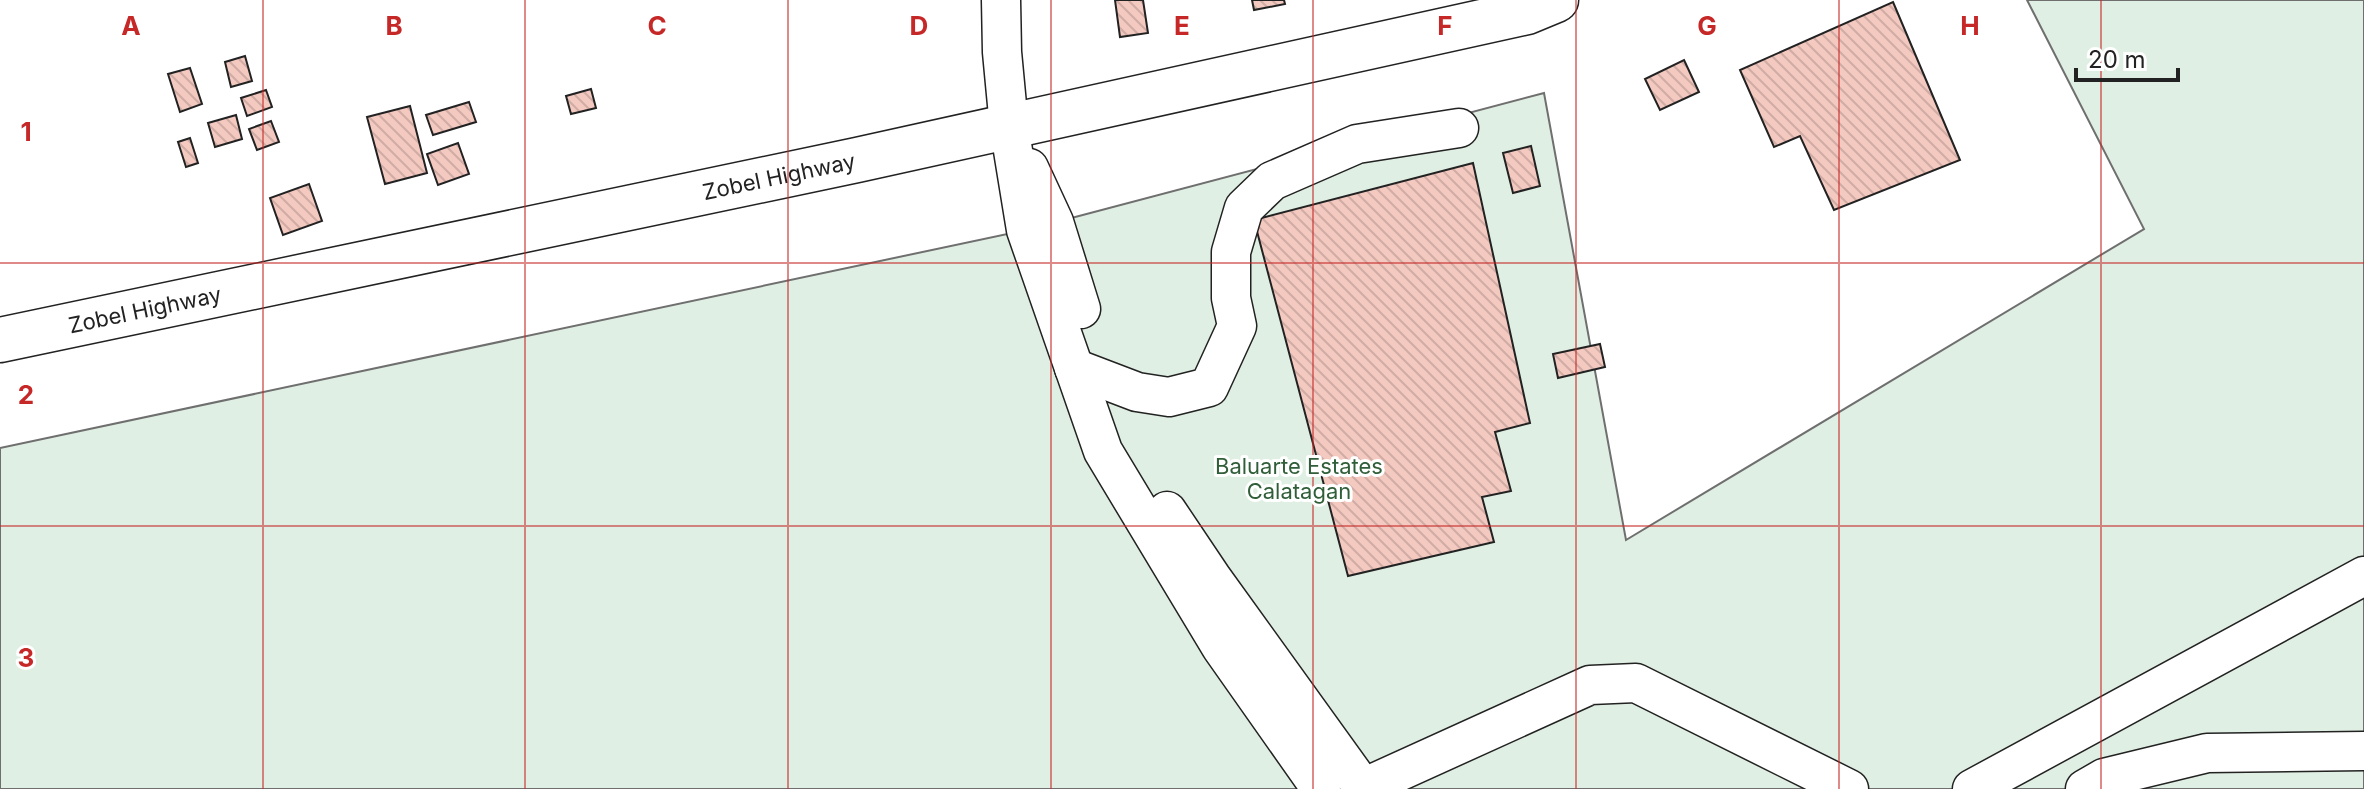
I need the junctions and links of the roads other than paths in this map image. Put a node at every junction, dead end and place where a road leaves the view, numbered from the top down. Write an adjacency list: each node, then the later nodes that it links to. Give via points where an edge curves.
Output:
1 (1001, 0): 3 (street)
2 (1556, 0): 3 (main road, Zobel Highway, via 1527,12)
3 (1009, 126): 5 (main road, Zobel Highway); 6 (street, via 1026,230 1061,289)
4 (1459, 128): 6 (street, via 1357,144 1272,181 1244,208 1231,252 1237,326 1209,387 1169,397)
5 (0, 340)
6 (1090, 375): 11 (street, via 1132,459); 12 (street, via 1103,451 1221,647)
7 (2364, 576): 8 (street)
8 (2086, 728): 10 (street); 14 (street)
9 (2364, 751): 10 (street, via 2207,753)
10 (2120, 774): 15 (street)
11 (1364, 788): 13 (street, via 1590,685 1636,683)
12 (1321, 789)
13 (1849, 789)
14 (1972, 789)
15 (2085, 789)

